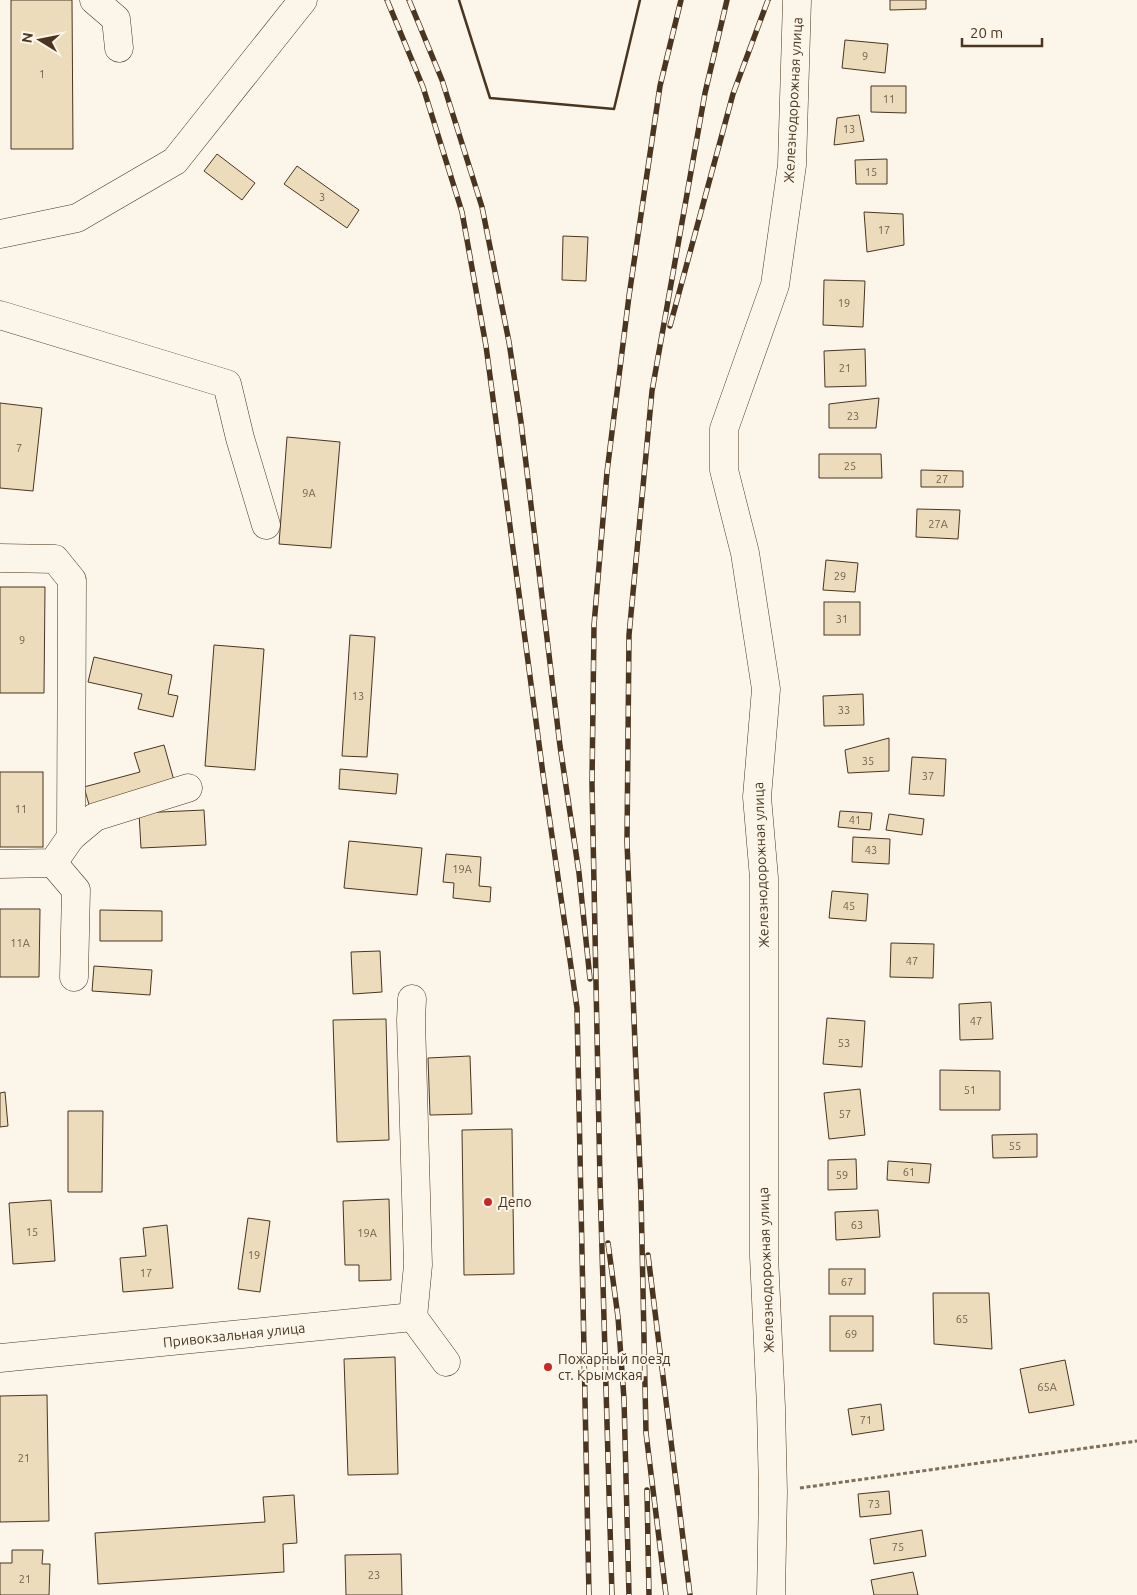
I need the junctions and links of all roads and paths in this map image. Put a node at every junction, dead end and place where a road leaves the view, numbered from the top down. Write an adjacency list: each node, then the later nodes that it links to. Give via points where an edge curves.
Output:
1 (94, 0): 4 (street, via 116,19)
2 (303, 0): 5 (street, via 175,161 77,218)
3 (797, 0): 19 (street, Железнодорожная улица, via 792,165 775,285 724,428 724,470 745,553 766,688 757,797 764,878 764,1256)
4 (119, 48)
5 (0, 234)
6 (0, 314): 7 (street, via 227,384)
7 (266, 525)
8 (0, 558): 10 (street, via 55,559 72,580)
9 (188, 788): 10 (street, via 95,817)
10 (71, 837): 11 (street)
11 (53, 863): 12 (street); 13 (street, via 76,890)
12 (0, 864)
13 (74, 977)
14 (412, 998): 15 (street, via 418,1265)
15 (413, 1317): 16 (street, Привокзальная улица); 17 (street)
16 (0, 1358)
17 (446, 1362)
18 (1137, 1441): 19 (path)
19 (773, 1492): 20 (street, Железнодорожная улица)
20 (771, 1595)

